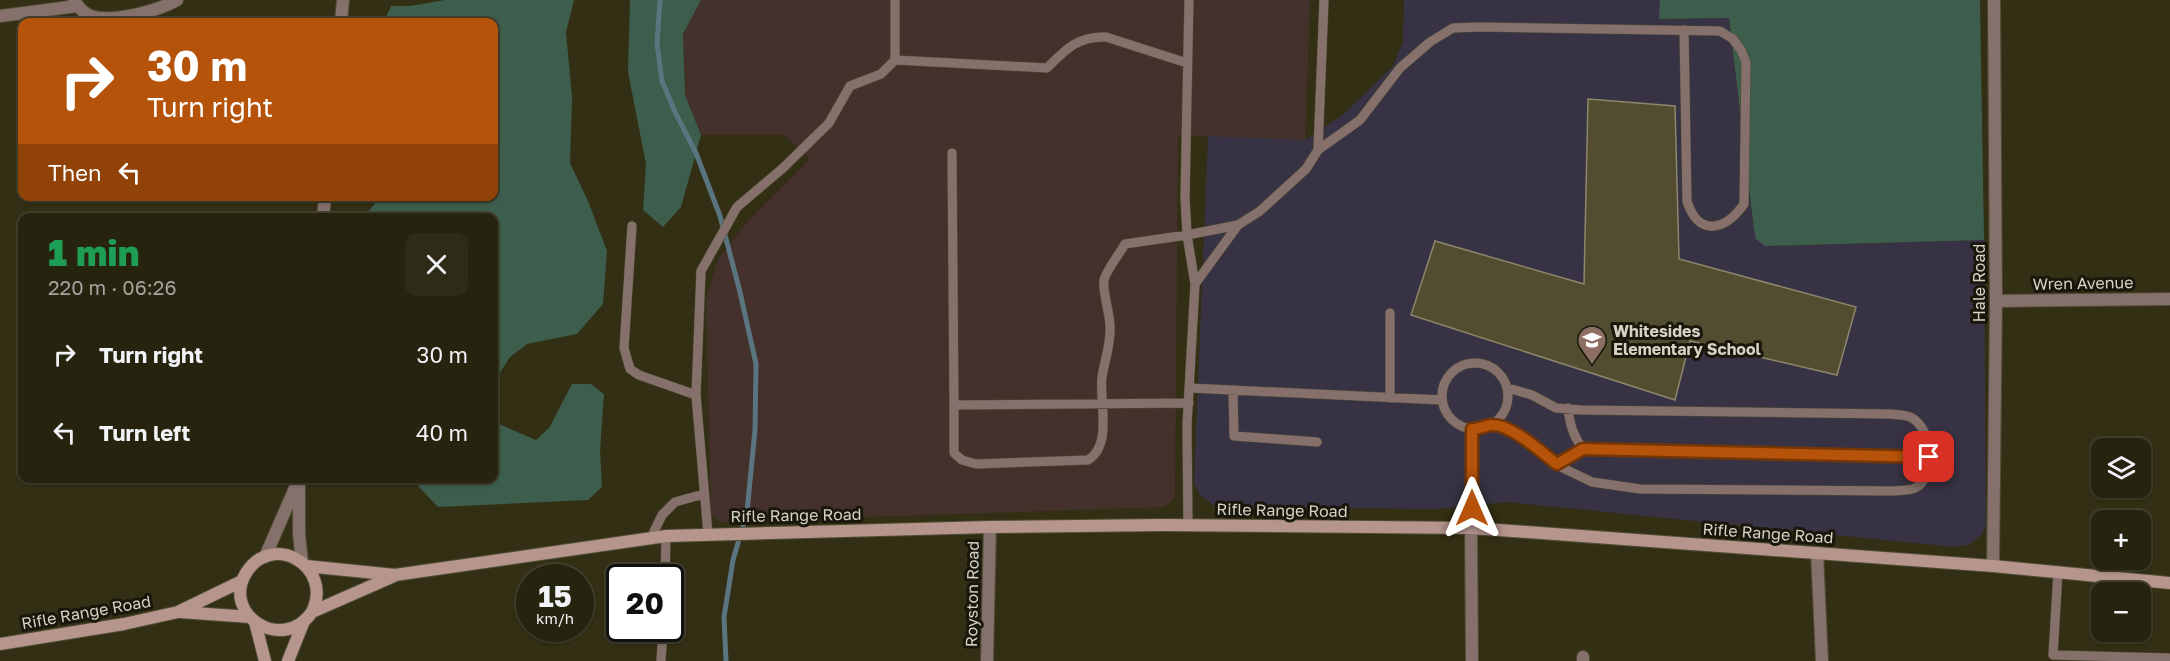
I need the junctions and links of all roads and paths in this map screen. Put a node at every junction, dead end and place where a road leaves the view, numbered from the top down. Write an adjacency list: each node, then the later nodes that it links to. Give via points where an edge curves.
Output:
1 (177, 0): 7 (street, via 147,13 106,18 92,16)
2 (343, 0): 9 (street)
3 (895, 0): 11 (lane)
4 (1189, 0): 12 (lane)
5 (1324, 0): 13 (lane)
6 (1994, 0): 20 (street, Hale Road)
7 (76, 3): 8 (street)
8 (0, 16)
9 (341, 18)
10 (1684, 30): 10 (lane, via 1720,31 1742,50 1746,62 1744,204 1727,222 1716,226 1701,223 1691,214 1687,201); 13 (lane, via 1453,28 1400,68 1360,120)
11 (895, 60): 12 (lane, via 1047,68 1068,47 1092,37); 25 (lane, via 881,74 850,86 829,123 737,207 701,271)
12 (1187, 63): 17 (lane)
13 (1318, 150): 15 (lane, via 1306,170)
14 (952, 153): 30 (lane)
15 (1238, 225): 17 (lane); 18 (lane)
16 (632, 226): 25 (lane, via 624,348 630,369)
17 (1188, 235): 18 (lane); 29 (lane, via 1125,244 1104,280 1110,325 1102,378)
18 (1195, 284): 22 (lane)
19 (2170, 298): 20 (street, Wren Avenue)
20 (1996, 301): 51 (street, Hale Road)
21 (1390, 313): 26 (lane)
22 (1189, 388): 24 (lane); 28 (lane)
23 (1508, 388): 27 (lane, via 1497,370 1487,365 1464,364 1447,378); 31 (lane, via 1556,408); 32 (lane, via 1506,409)
24 (1233, 390): 26 (lane); 34 (lane, via 1234,436)
25 (696, 395): 40 (lane)
26 (1390, 398): 27 (lane)
27 (1442, 400): 33 (lane, via 1452,420)
28 (1189, 403): 29 (lane); 41 (lane)
29 (1103, 404): 30 (lane); 30 (lane, via 1101,445 1088,460 976,464 954,453)
30 (954, 405)
31 (1568, 408): 35 (lane, via 1574,437); 36 (lane, via 1889,414 1911,417 1923,427)
32 (1492, 425): 33 (lane); 37 (lane, via 1511,430)
33 (1472, 429): 43 (lane)
34 (1317, 442)
35 (1583, 449): 36 (lane); 37 (lane)
36 (1929, 457): 37 (lane, via 1923,482 1915,488 1892,491 1640,489 1592,482)
37 (1557, 464)
38 (297, 483): 48 (street)
39 (299, 483): 49 (street, via 299,534)
40 (704, 494): 44 (lane); 46 (lane, via 675,502 662,516)
41 (1188, 525): 42 (main road, Rifle Range Road); 43 (main road, Rifle Range Road)
42 (990, 527): 44 (main road, Rifle Range Road); 66 (street, Royston Road)
43 (1472, 528): 47 (main road, Rifle Range Road); 67 (street)
44 (708, 534): 45 (main road, Rifle Range Road)
45 (666, 536): 46 (main road, Rifle Range Road); 50 (lane)
46 (651, 538): 53 (main road, Rifle Range Road)
47 (1817, 554): 51 (main road, Rifle Range Road); 68 (street)
48 (265, 557): 49 (main road, via 287,555); 54 (main road, via 251,567)
49 (304, 564): 53 (main road, Rifle Range Road); 57 (main road, via 314,576 317,588)
50 (665, 564)
51 (1993, 566): 52 (main road, Rifle Range Road)
52 (2058, 572): 55 (main road, Rifle Range Road); 61 (lane)
53 (395, 575): 57 (main road, Rifle Range Road)
54 (242, 581): 56 (main road, Rifle Range Road); 58 (main road, via 242,600)
55 (2170, 583)
56 (178, 612): 58 (main road, Rifle Range Road); 60 (main road, Rifle Range Road)
57 (308, 616): 58 (main road, via 292,628 280,630); 64 (main road)
58 (253, 620): 63 (main road)
59 (662, 642): 65 (lane)
60 (0, 644)
61 (2053, 658): 62 (lane)
62 (2170, 658)
63 (265, 661)
64 (288, 661)
65 (660, 661)
66 (987, 661)
67 (1472, 661)
68 (1822, 661)

